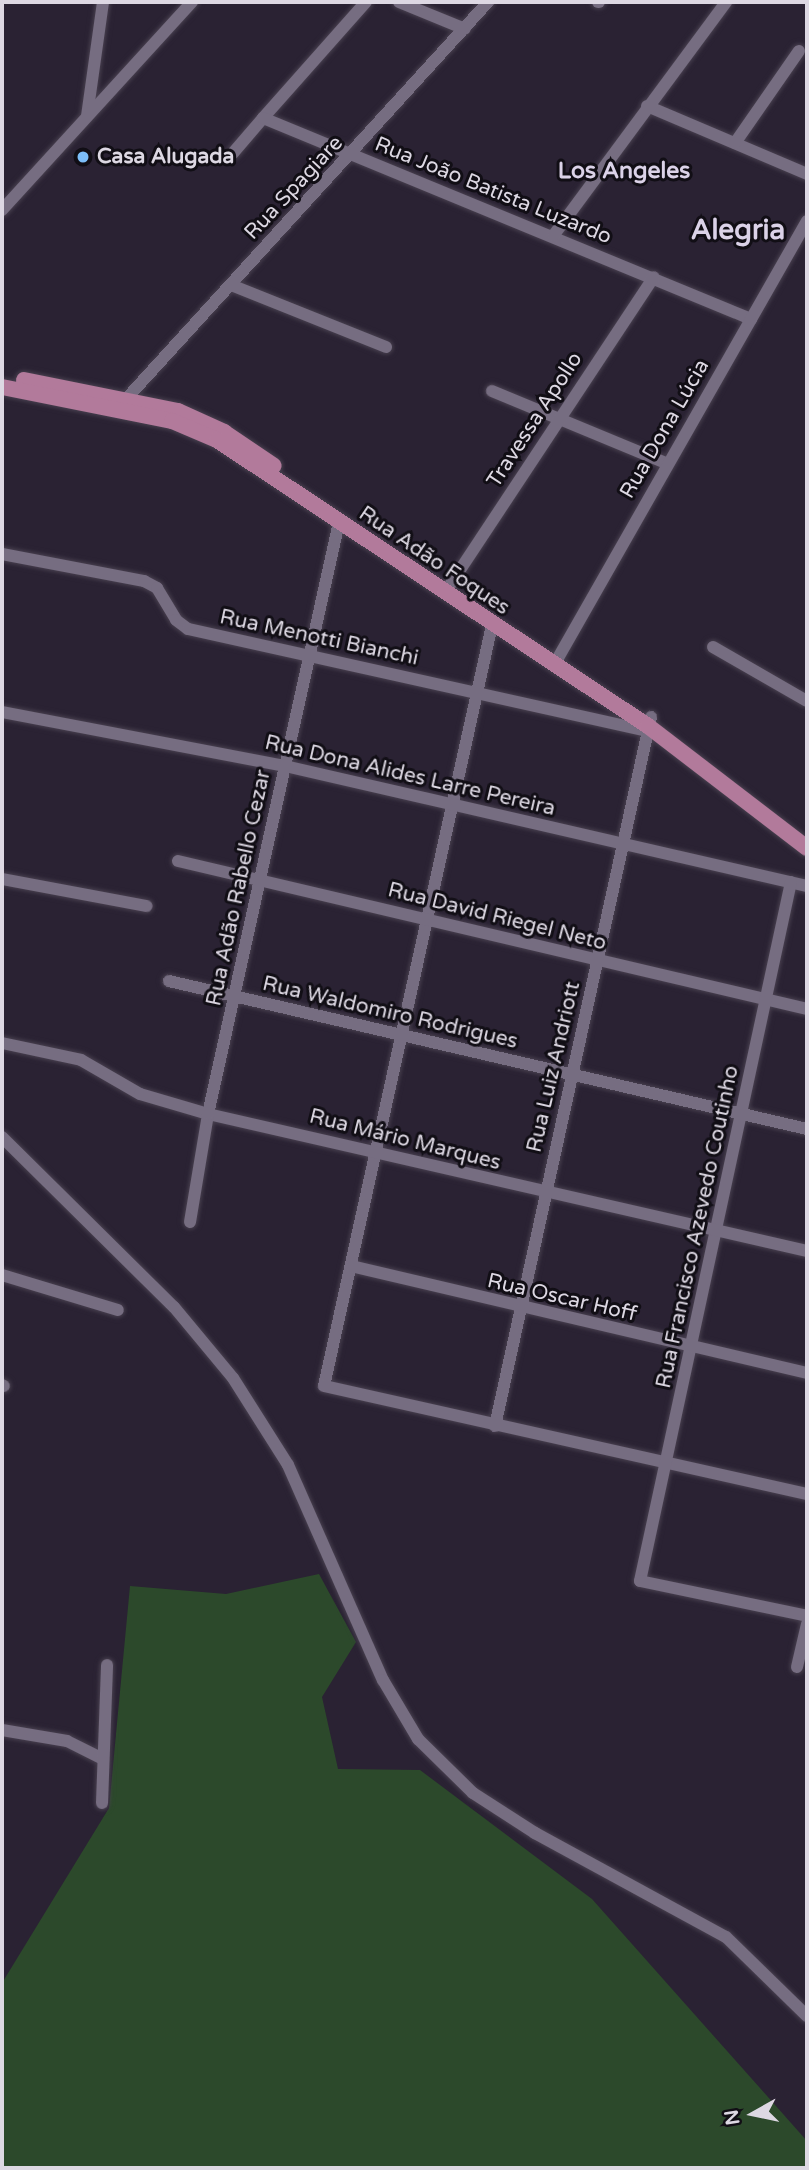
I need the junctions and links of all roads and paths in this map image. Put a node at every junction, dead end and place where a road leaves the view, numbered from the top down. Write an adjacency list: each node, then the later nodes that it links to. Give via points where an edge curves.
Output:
1 (103, 2): 10 (street)
2 (192, 2): 10 (street)
3 (366, 2): 11 (street)
4 (399, 2): 7 (street)
5 (488, 2): 7 (street, Rua Spagiare)
6 (726, 2): 9 (street)
7 (465, 29): 14 (street, Rua Spagiare)
8 (800, 51): 12 (street)
9 (647, 106): 12 (street); 18 (street)
10 (88, 116): 16 (street)
11 (263, 118): 13 (street); 14 (street, Rua João Batista Luzardo)
12 (735, 143): 15 (street)
13 (233, 153)
14 (351, 155): 18 (street, Rua João Batista Luzardo); 20 (street, Rua Spagiare)
15 (807, 174)
16 (2, 210)
17 (807, 221): 21 (street, Rua Dona Lúcia)
18 (553, 236): 19 (street, Rua João Batista Luzardo)
19 (654, 277): 21 (street, Rua João Batista Luzardo); 27 (street, Travessa Apollo)
20 (231, 285): 22 (street); 26 (street, Rua Spagiare)
21 (751, 319): 28 (street, Rua Dona Lúcia)
22 (386, 347)
23 (2, 377): 26 (main road, Rua Adão Foques)
24 (2, 387): 29 (main road, Rua Adão Foques, via 172,421 216,440)
25 (492, 391): 27 (street)
26 (127, 398): 31 (main road, Rua Adão Foques, via 178,411 224,432)
27 (558, 419): 28 (street); 31 (street, Travessa Apollo)
28 (666, 463): 35 (street, Rua Dona Lúcia)
29 (339, 522): 32 (main road, Rua Adão Foques); 34 (street, Rua Adão Rabello Cezar)
30 (2, 554): 34 (street, Rua Menotti Bianchi, via 144,581 157,588 176,620 188,629)
31 (450, 586): 35 (main road, Rua Adão Foques)
32 (492, 625): 36 (street); 39 (main road, Rua Adão Foques)
33 (713, 647): 37 (street)
34 (308, 655): 36 (street, Rua Menotti Bianchi); 40 (street, Rua Adão Rabello Cezar)
35 (558, 658): 39 (main road, Rua Adão Foques)
36 (476, 692): 39 (street, Rua Menotti Bianchi); 41 (street)
37 (807, 701)
38 (2, 712): 40 (street, Rua Dona Alides Larre Pereira)
39 (649, 725): 42 (main road, Rua Adão Foques); 43 (street, Rua Luiz Andriott); 44 (main road, Rua Adão Foques)
40 (285, 766): 41 (street, Rua Dona Alides Larre Pereira); 47 (street, Rua Adão Rabello Cezar)
41 (452, 805): 43 (street, Rua Dona Alides Larre Pereira); 51 (street)
42 (807, 836)
43 (623, 846): 48 (street, Rua Dona Alides Larre Pereira); 52 (street, Rua Luiz Andriott)
44 (807, 848)
45 (178, 861): 47 (street, Rua David Riegel Neto)
46 (2, 879): 50 (street)
47 (261, 881): 51 (street, Rua David Riegel Neto); 54 (street, Rua Adão Rabello Cezar)
48 (791, 882): 49 (street, Rua Dona Alides Larre Pereira); 55 (street, Rua Francisco Azevedo Coutinho)
49 (807, 886)
50 (146, 906)
51 (426, 919): 52 (street, Rua David Riegel Neto); 57 (street)
52 (598, 962): 55 (street, Rua David Riegel Neto); 59 (street, Rua Luiz Andriott)
53 (169, 982): 54 (street, Rua Waldomiro Rodrigues)
54 (235, 996): 57 (street, Rua Waldomiro Rodrigues); 60 (street, Rua Adão Rabello Cezar)
55 (768, 1000): 56 (street, Rua David Riegel Neto); 61 (street, Rua Francisco Azevedo Coutinho)
56 (807, 1009)
57 (401, 1035): 59 (street, Rua Waldomiro Rodrigues); 64 (street)
58 (2, 1043): 60 (street, Rua Mário Marques, via 81,1060 140,1094)
59 (572, 1077): 61 (street, Rua Waldomiro Rodrigues); 65 (street, Rua Luiz Andriott)
60 (208, 1114): 64 (street, Rua Mário Marques); 66 (street, Rua Adão Rabello Cezar)
61 (742, 1114): 62 (street, Rua Waldomiro Rodrigues); 67 (street, Rua Francisco Azevedo Coutinho)
62 (807, 1129)
63 (2, 1137): 85 (street, via 174,1307 233,1378 288,1465 383,1680 418,1739 473,1793 535,1833 726,1937)
64 (377, 1151): 65 (street, Rua Mário Marques); 69 (street)
65 (545, 1194): 67 (street, Rua Mário Marques); 71 (street, Rua Luiz Andriott)
66 (190, 1222)
67 (716, 1231): 68 (street, Rua Mário Marques); 73 (street, Rua Francisco Azevedo Coutinho)
68 (807, 1251)
69 (351, 1266): 71 (street, Rua Oscar Hoff); 75 (street, via 324,1386)
70 (2, 1275): 72 (street)
71 (519, 1309): 73 (street, Rua Oscar Hoff); 75 (street, Rua Luiz Andriott)
72 (118, 1310)
73 (691, 1347): 74 (street, Rua Oscar Hoff); 76 (street, Rua Francisco Azevedo Coutinho)
74 (807, 1373)
75 (495, 1426): 76 (street)
76 (666, 1461): 77 (street); 78 (street, Rua Francisco Azevedo Coutinho, via 640,1581)
77 (807, 1494)
78 (807, 1616)
79 (807, 1625): 81 (street)
80 (107, 1665): 83 (street)
81 (797, 1667)
82 (2, 1730): 83 (street, via 67,1741)
83 (103, 1759): 84 (street)
84 (102, 1803)
85 (807, 2016)

